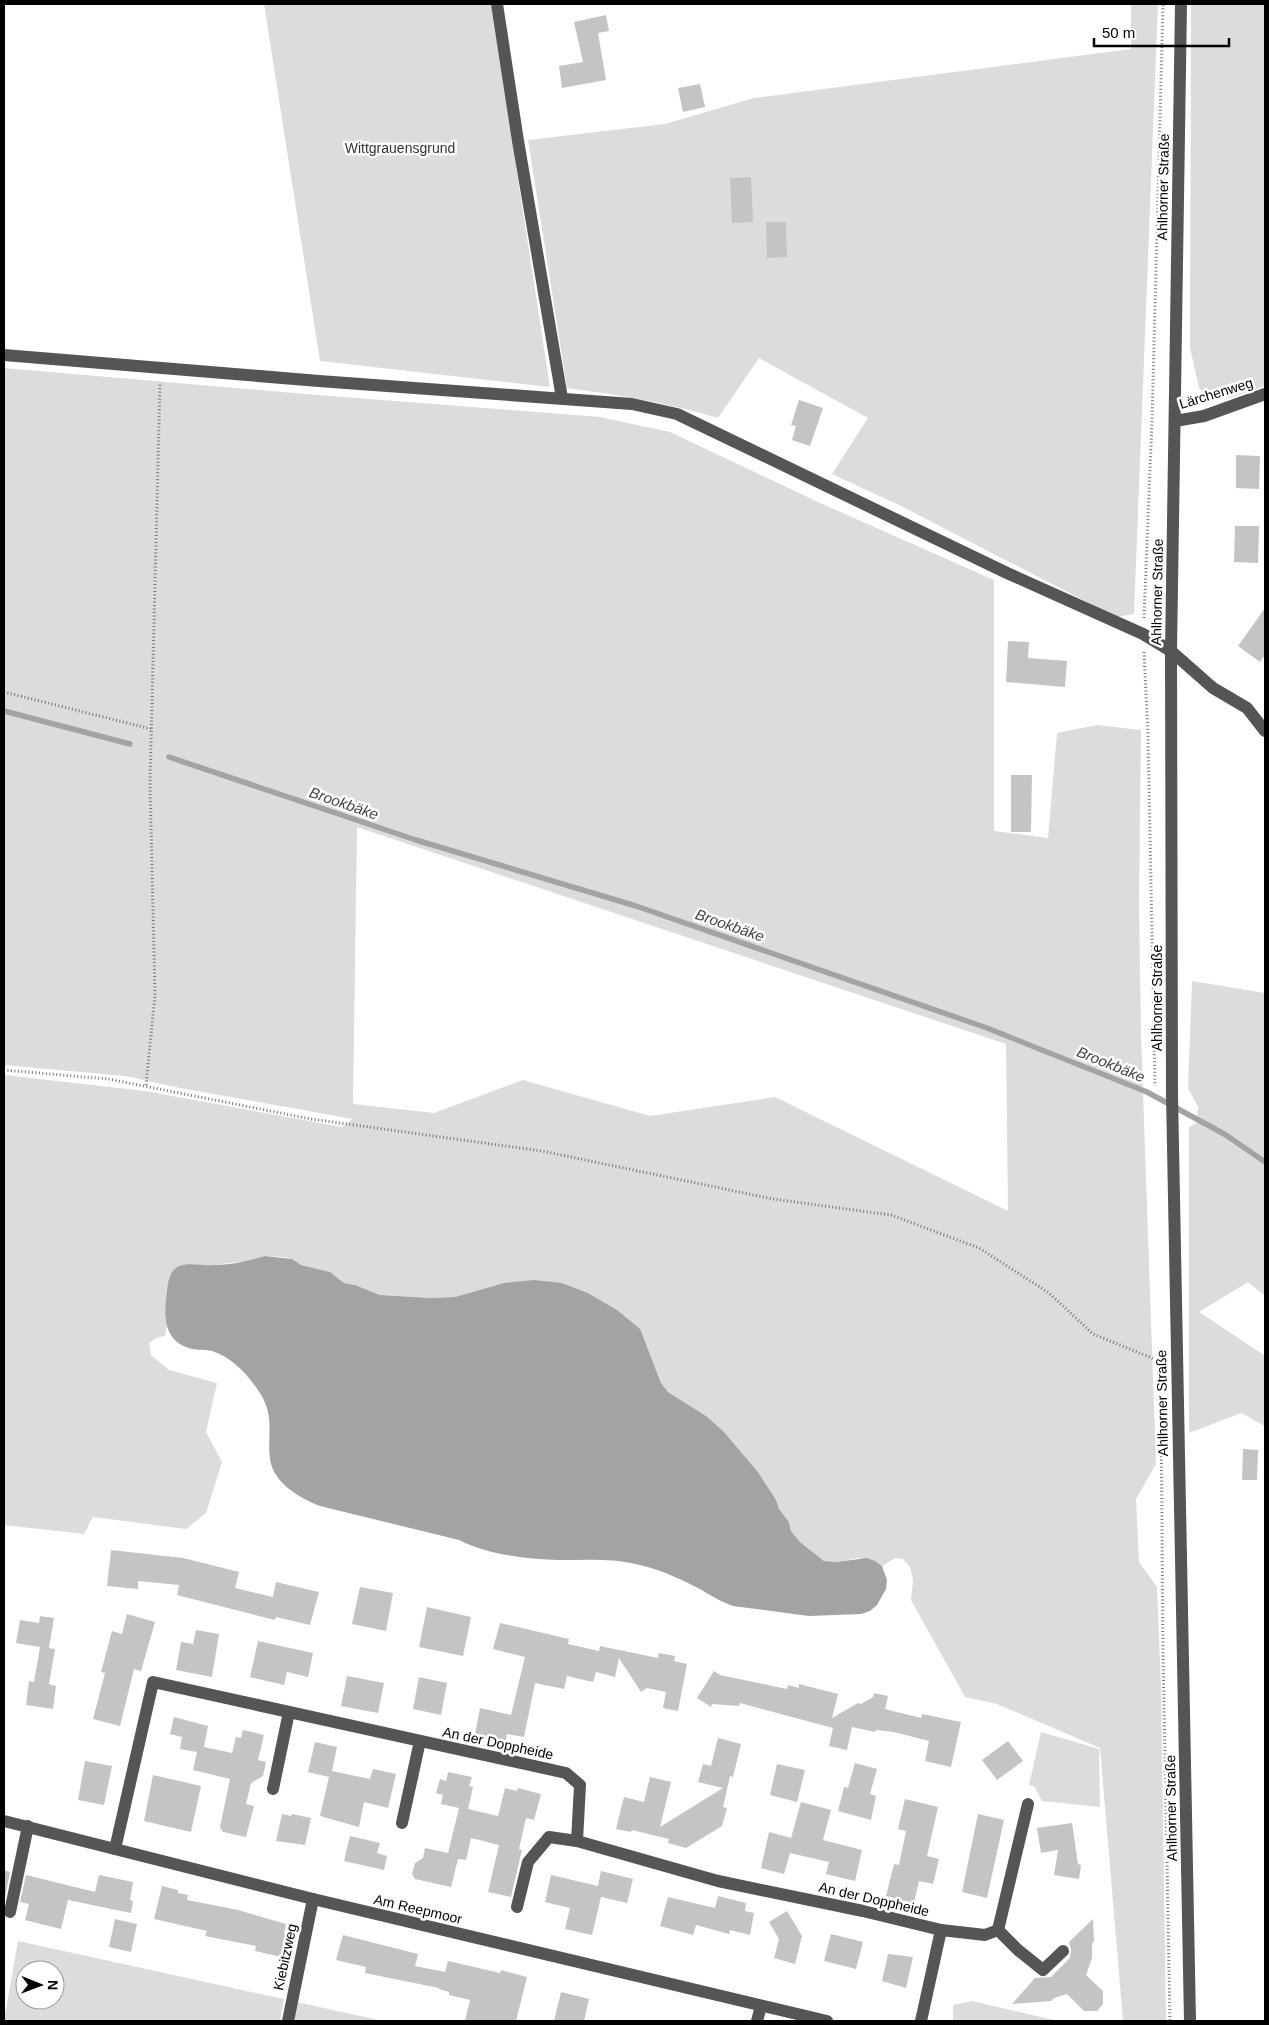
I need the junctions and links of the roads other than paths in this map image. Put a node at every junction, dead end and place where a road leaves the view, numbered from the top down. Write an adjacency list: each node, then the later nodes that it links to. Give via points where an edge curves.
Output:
1 (497, 4): 5 (street)
2 (1181, 4): 6 (street, Ahlhorner Straße)
3 (4, 354): 5 (street)
4 (1265, 394): 6 (street, Lärchenweg, via 1204,416)
5 (562, 398): 7 (street, via 632,404 677,414 1143,634)
6 (1175, 421): 7 (street, Ahlhorner Straße)
7 (1171, 651): 8 (street, via 1213,688 1246,708); 30 (street, Ahlhorner Straße, via 1172,1122)
8 (1265, 731)
9 (289, 1712): 10 (street, An der Doppheide); 11 (street); 17 (street, An der Doppheide, via 153,1682)
10 (420, 1741): 14 (street); 16 (street, An der Doppheide, via 566,1773 580,1785)
11 (273, 1790)
12 (1028, 1804): 22 (street)
13 (4, 1821): 15 (street, Am Reepmoor)
14 (402, 1823)
15 (28, 1826): 17 (street, Am Reepmoor); 20 (street)
16 (577, 1841): 19 (street, via 549,1838 528,1862); 21 (street, An der Doppheide, via 718,1881)
17 (115, 1849): 18 (street, Am Reepmoor)
18 (313, 1899): 24 (street, Am Reepmoor); 26 (street, Kiebitzweg)
19 (517, 1907)
20 (10, 1912)
21 (941, 1930): 22 (street, An der Doppheide, via 985,1935); 29 (street, An der Doppheide)
22 (998, 1930): 23 (street, via 1043,1970)
23 (1063, 1951)
24 (762, 2006): 25 (street, Am Reepmoor); 27 (street)
25 (810, 2019): 28 (street, Am Reepmoor)
26 (288, 2021)
27 (758, 2021)
28 (827, 2021)
29 (921, 2021)
30 (1190, 2021)

